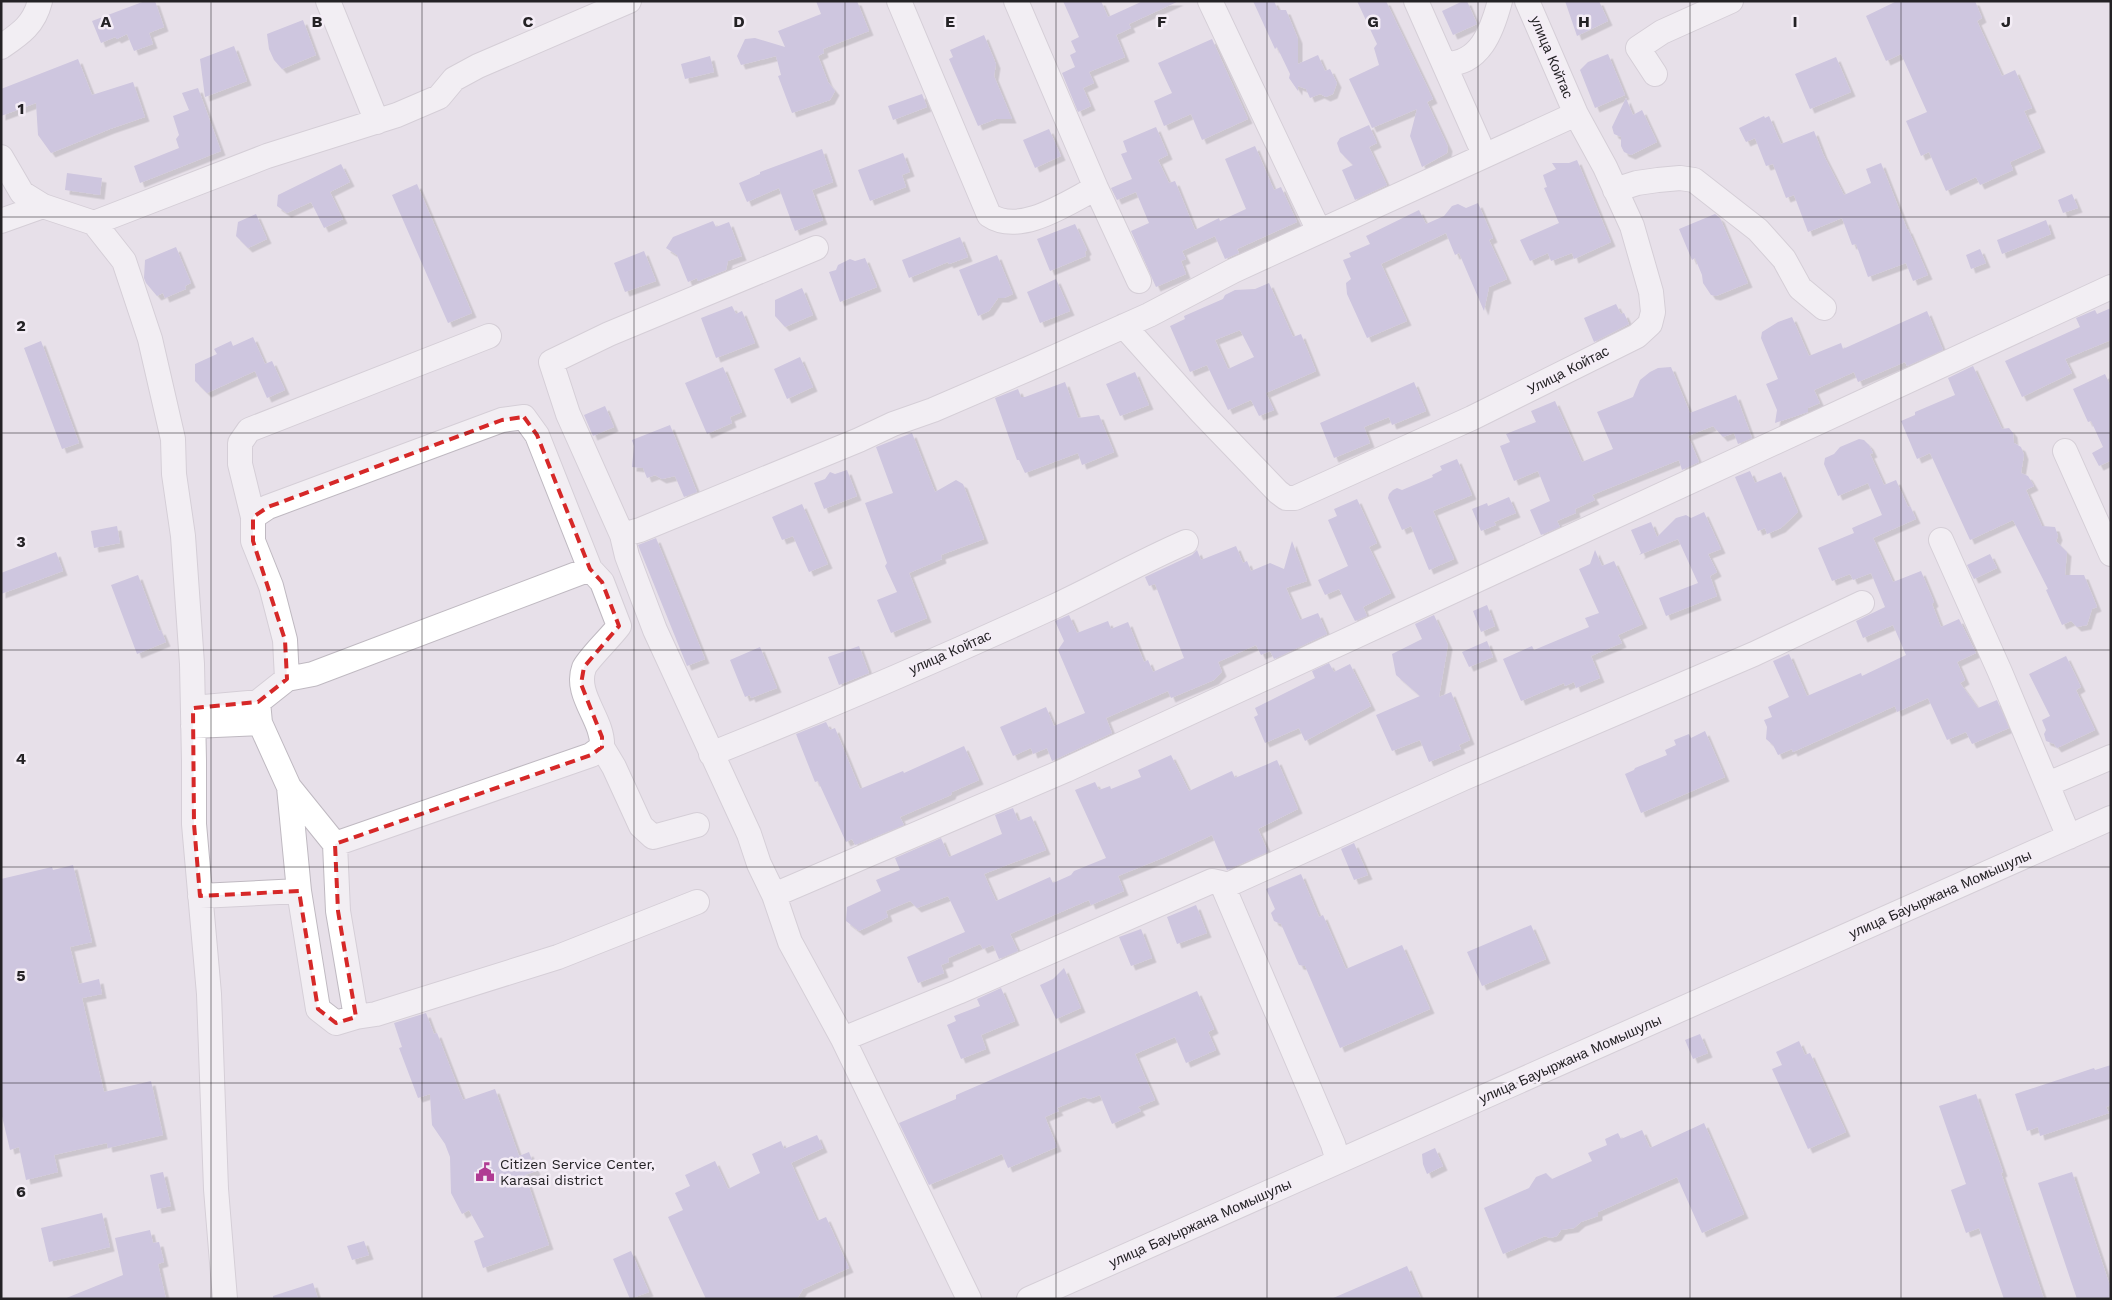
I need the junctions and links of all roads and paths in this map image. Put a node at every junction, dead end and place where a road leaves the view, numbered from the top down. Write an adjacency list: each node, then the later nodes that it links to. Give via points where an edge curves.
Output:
1 (40, 1): 11 (street, via 35,16 24,31)
2 (328, 1): 15 (street)
3 (629, 1): 15 (street, via 478,66 454,79 439,97)
4 (899, 1): 18 (street, via 988,215 1002,221 1026,220 1042,216)
5 (1016, 1): 18 (street)
6 (1210, 1): 23 (street)
7 (1416, 1): 12 (street)
8 (1500, 1): 12 (street, via 1487,38 1477,52 1465,61)
9 (1527, 1): 14 (street, улица Койтас)
10 (1731, 1): 13 (street, via 1662,32 1638,48)
11 (1, 47)
12 (1444, 64): 16 (street)
13 (1655, 74)
14 (1576, 114): 19 (street, Улица Койтас); 23 (street)
15 (376, 122): 22 (street, via 267,156)
16 (1479, 143)
17 (1, 157): 20 (street, via 22,193)
18 (1096, 188): 25 (street)
19 (1615, 190): 27 (street, via 1665,179 1694,180 1758,230 1784,259 1800,288); 28 (street, Улица Койтас, via 1632,226 1651,292 1654,312 1650,324 1637,336 1472,418 1295,498 1286,498 1278,492)
20 (43, 206): 21 (street); 22 (street)
21 (1, 221)
22 (94, 223): 40 (street, via 124,261 150,339 167,409 183,536)
23 (1319, 231): 28 (street)
24 (816, 248): 32 (street, via 609,334 551,362 568,414)
25 (1139, 282)
26 (2111, 287): 52 (street, via 1093,757)
27 (1824, 308)
28 (1124, 326): 32 (street, via 933,410)
29 (489, 336): 31 (street, via 249,430 240,443 240,464)
30 (2066, 451): 35 (street)
31 (253, 517): 36 (street, via 268,507 502,420 524,417 537,435); 38 (street, via 253,540 271,586 285,640)
32 (622, 535): 42 (street, via 655,630)
33 (1941, 540): 44 (street)
34 (1186, 542): 42 (street, улица Койтас, via 1125,569 1054,607)
35 (2111, 554)
36 (590, 569): 38 (street, via 313,674); 41 (street, via 602,582 619,626 584,667 581,684 602,737)
37 (1862, 603): 50 (street, via 1754,654 1464,778)
38 (287, 679): 39 (street)
39 (259, 712): 40 (street); 45 (street)
40 (193, 717): 53 (street, via 194,824)
41 (602, 747): 47 (street, via 641,826 653,837); 49 (street, via 591,755)
42 (711, 754): 52 (street)
43 (2111, 757): 44 (street)
44 (2048, 784): 48 (street)
45 (289, 787): 49 (street); 51 (street)
46 (2111, 818): 48 (street, улица Бауыржана Момышулы)
47 (697, 825)
48 (2069, 837): 57 (street, улица Бауыржана Момышулы)
49 (335, 844): 55 (street, via 338,911)
50 (1223, 887): 56 (street, via 1221,883 1212,881 958,992); 57 (street)
51 (299, 891): 53 (street); 55 (street, via 318,1009 336,1023)
52 (774, 895): 56 (street, via 790,942)
53 (200, 896): 58 (street, via 209,994 216,1189)
54 (697, 902): 55 (street, via 558,957 376,1014)
55 (356, 1017)
56 (843, 1038): 59 (street)
57 (1338, 1162): 60 (street, улица Бауыржана Момышулы)
58 (225, 1299)
59 (969, 1299)
60 (1028, 1299)

